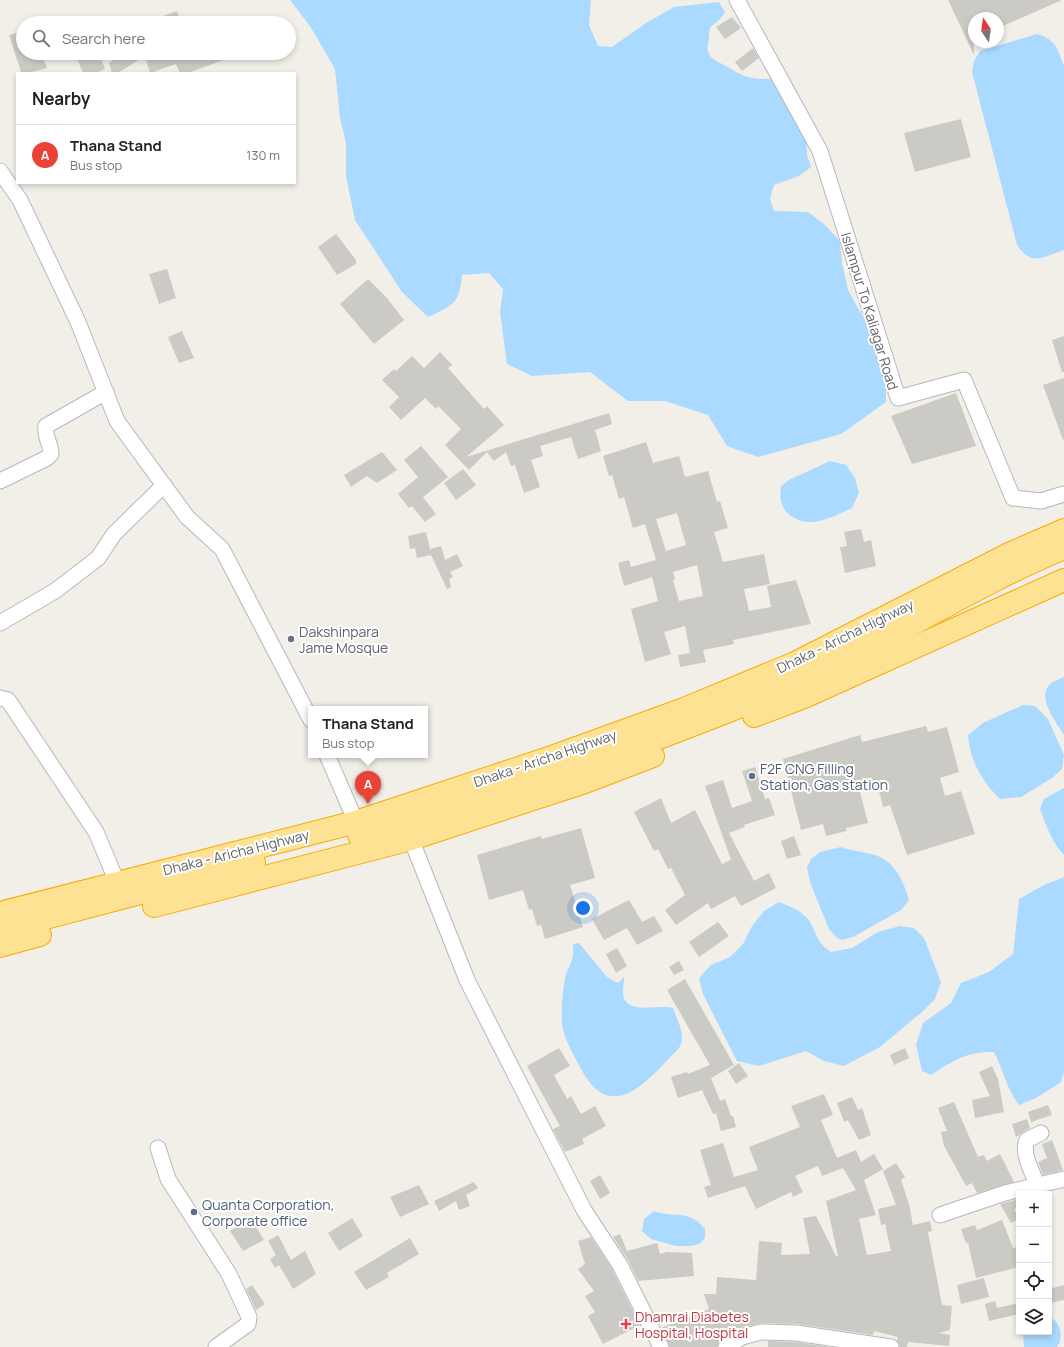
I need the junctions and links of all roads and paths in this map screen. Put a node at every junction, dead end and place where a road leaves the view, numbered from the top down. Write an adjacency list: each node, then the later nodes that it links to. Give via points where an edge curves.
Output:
1 (737, 0): 6 (street, Islampur To Kaliagar Road, via 820,151 898,398 964,380 1013,498 1041,501)
2 (0, 171): 3 (street, via 23,207 78,322)
3 (106, 392): 4 (street, via 46,426 46,436 51,445 51,454 47,458); 5 (street, via 117,421)
4 (0, 481)
5 (164, 486): 11 (street, via 114,534 98,558 55,591); 13 (street, via 187,517 222,549)
6 (1064, 494)
7 (1064, 530): 9 (highway, Dhaka - Aricha Highway)
8 (1064, 548): 9 (highway)
9 (1012, 562): 15 (highway, Dhaka - Aricha Highway, via 795,663 684,709); 19 (highway, via 839,663 765,696 584,766 428,816)
10 (1054, 584): 16 (highway, via 804,697 585,782)
11 (2, 617)
12 (0, 698): 17 (street, via 8,700 96,832)
13 (308, 714)
14 (329, 758): 15 (street)
15 (356, 822): 17 (highway, Dhaka - Aricha Highway)
16 (411, 839): 20 (highway); 27 (street, via 467,980 584,1210 620,1265)
17 (117, 882): 18 (highway, Dhaka - Aricha Highway)
18 (0, 913)
19 (0, 930)
20 (0, 946)
21 (1041, 1133): 24 (street, via 1026,1140 1025,1144)
22 (158, 1148): 26 (street, via 168,1179 229,1274 249,1317 248,1324)
23 (1064, 1179): 24 (street)
24 (1037, 1185): 25 (street)
25 (940, 1215)
26 (216, 1347)
27 (661, 1347)
28 (726, 1347): 29 (street, via 742,1337 762,1332 796,1333)
29 (892, 1347)

